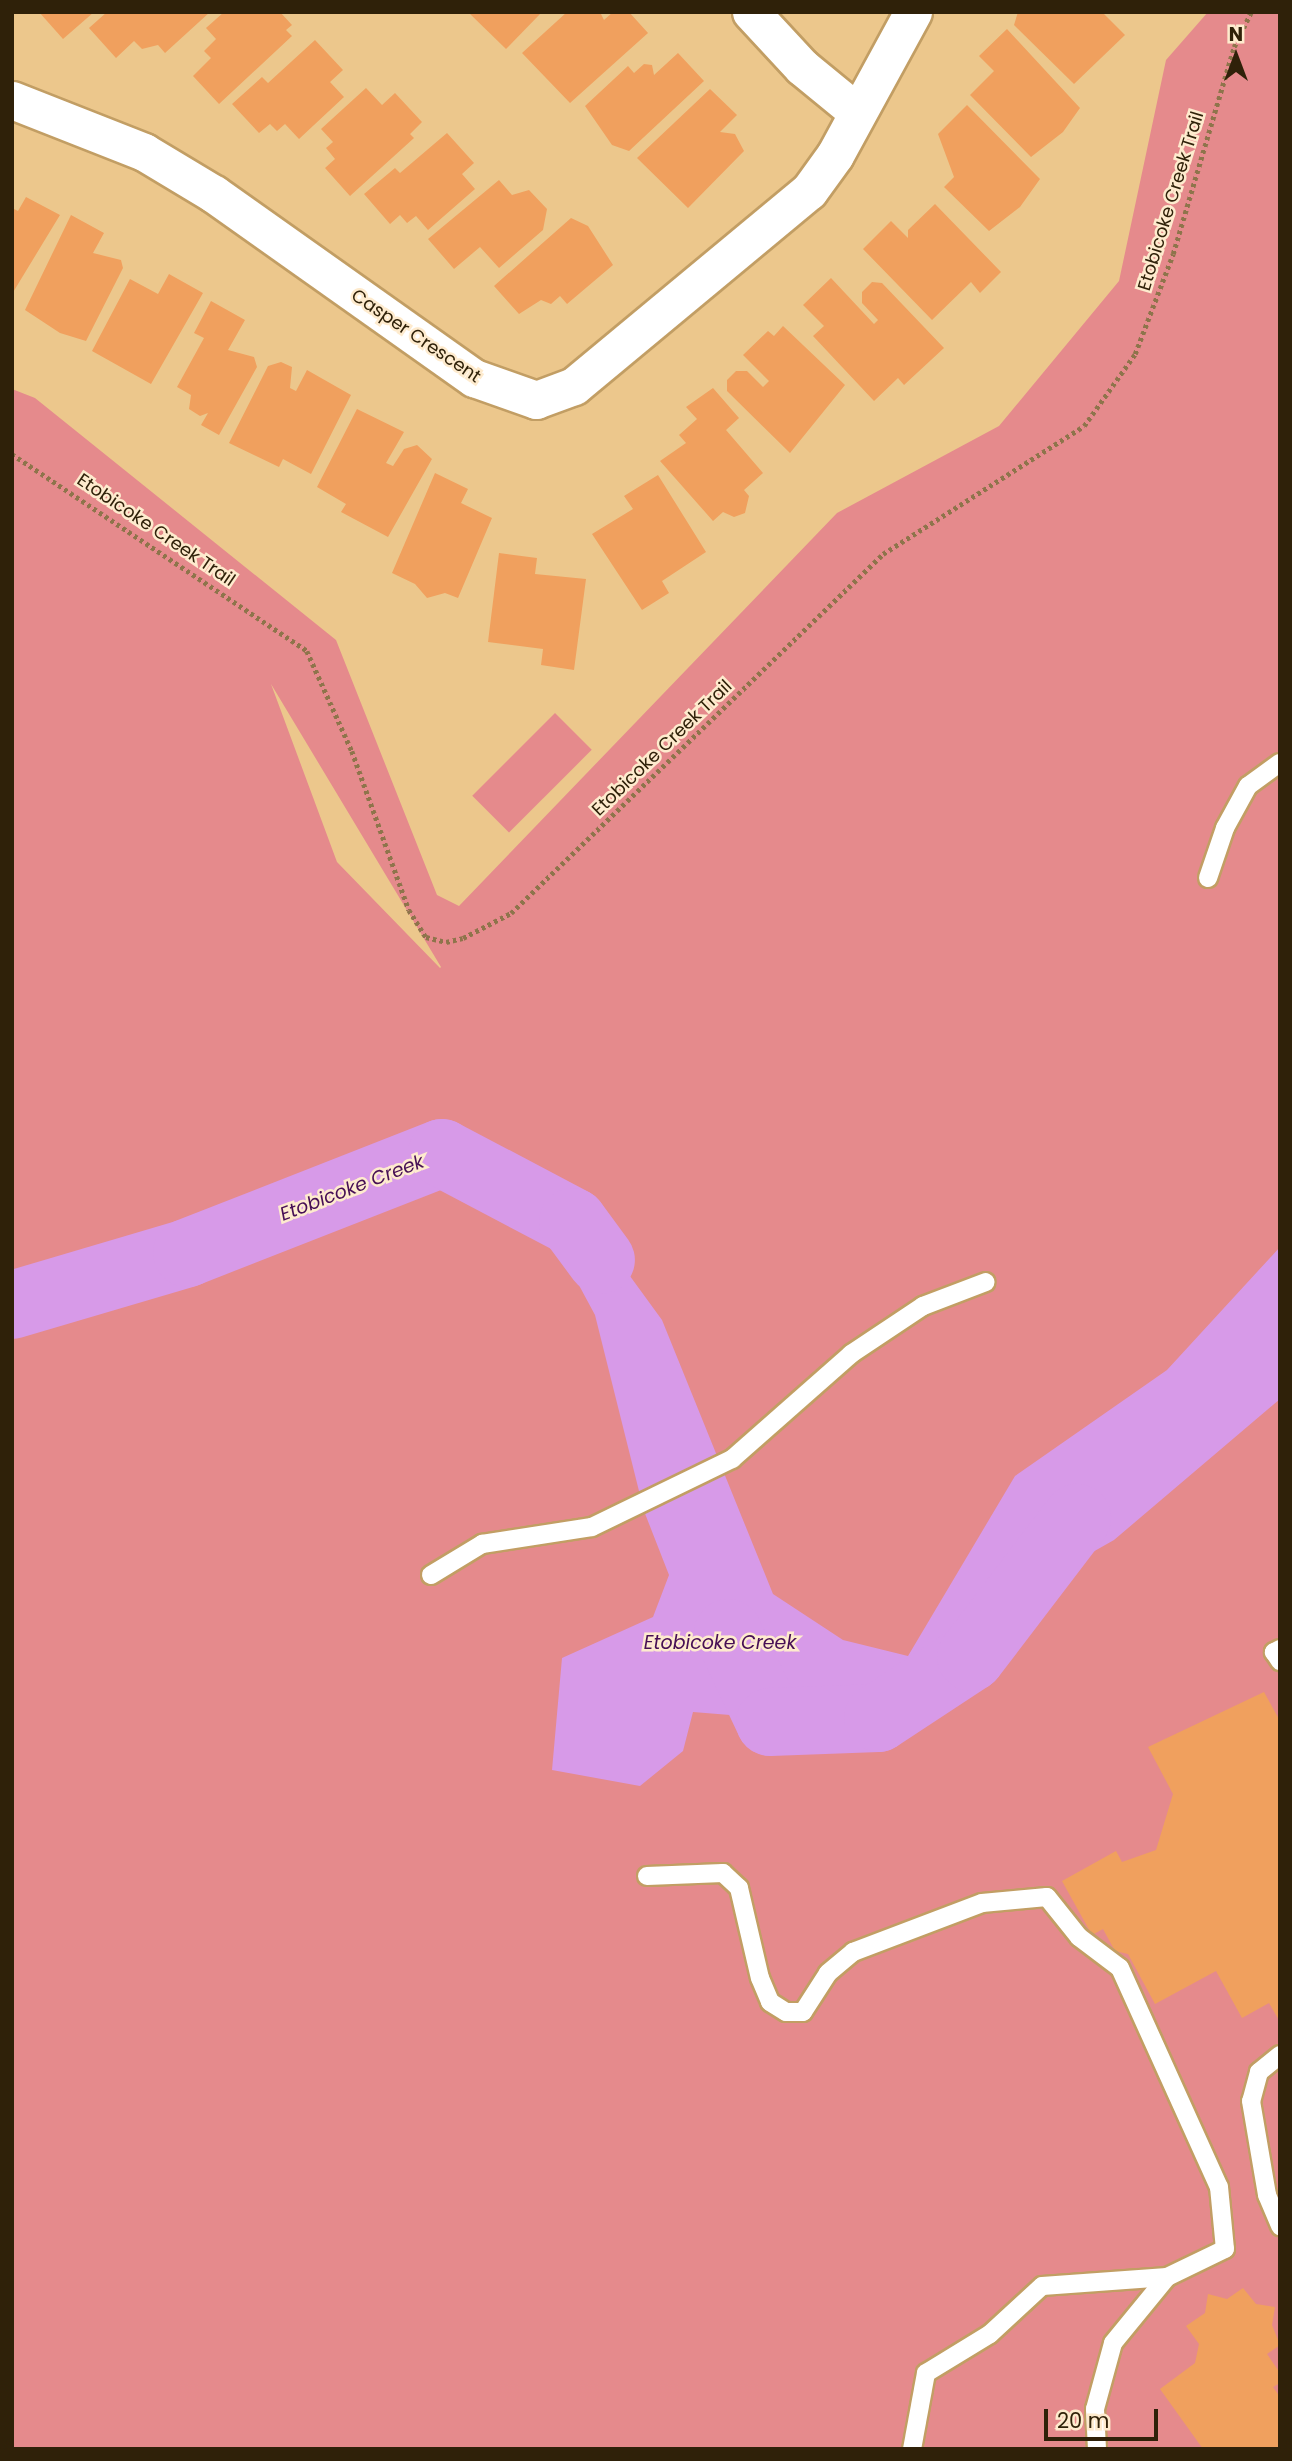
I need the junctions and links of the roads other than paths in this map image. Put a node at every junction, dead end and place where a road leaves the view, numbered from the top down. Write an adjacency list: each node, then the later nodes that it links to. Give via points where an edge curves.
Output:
1 (751, 12): 4 (street, via 802,66)
2 (913, 12): 4 (street, Casper Crescent)
3 (12, 100): 4 (street, Casper Crescent, via 144,152 214,194 474,378 536,400 574,386 809,191)
4 (857, 112)
5 (1280, 763): 6 (lane, via 1248,786 1225,828)
6 (1208, 878)
7 (986, 1282): 8 (lane, via 923,1306 851,1354 733,1459 592,1527 482,1544)
8 (431, 1575)
9 (1280, 1649): 10 (lane, via 1274,1652)
10 (1280, 1661)
11 (647, 1876): 14 (lane, via 723,1873 739,1888 760,1978 770,2002 786,2012 803,2012 828,1973 853,1952 982,1903 1047,1896 1079,1937 1120,1968 1219,2187 1225,2249)
12 (1280, 2055): 13 (lane, via 1259,2072 1251,2101 1267,2195)
13 (1280, 2226)
14 (1167, 2277): 15 (lane, via 1042,2286 990,2334 926,2372); 16 (lane, via 1113,2343 1095,2409)
15 (912, 2449)
16 (1097, 2449)

